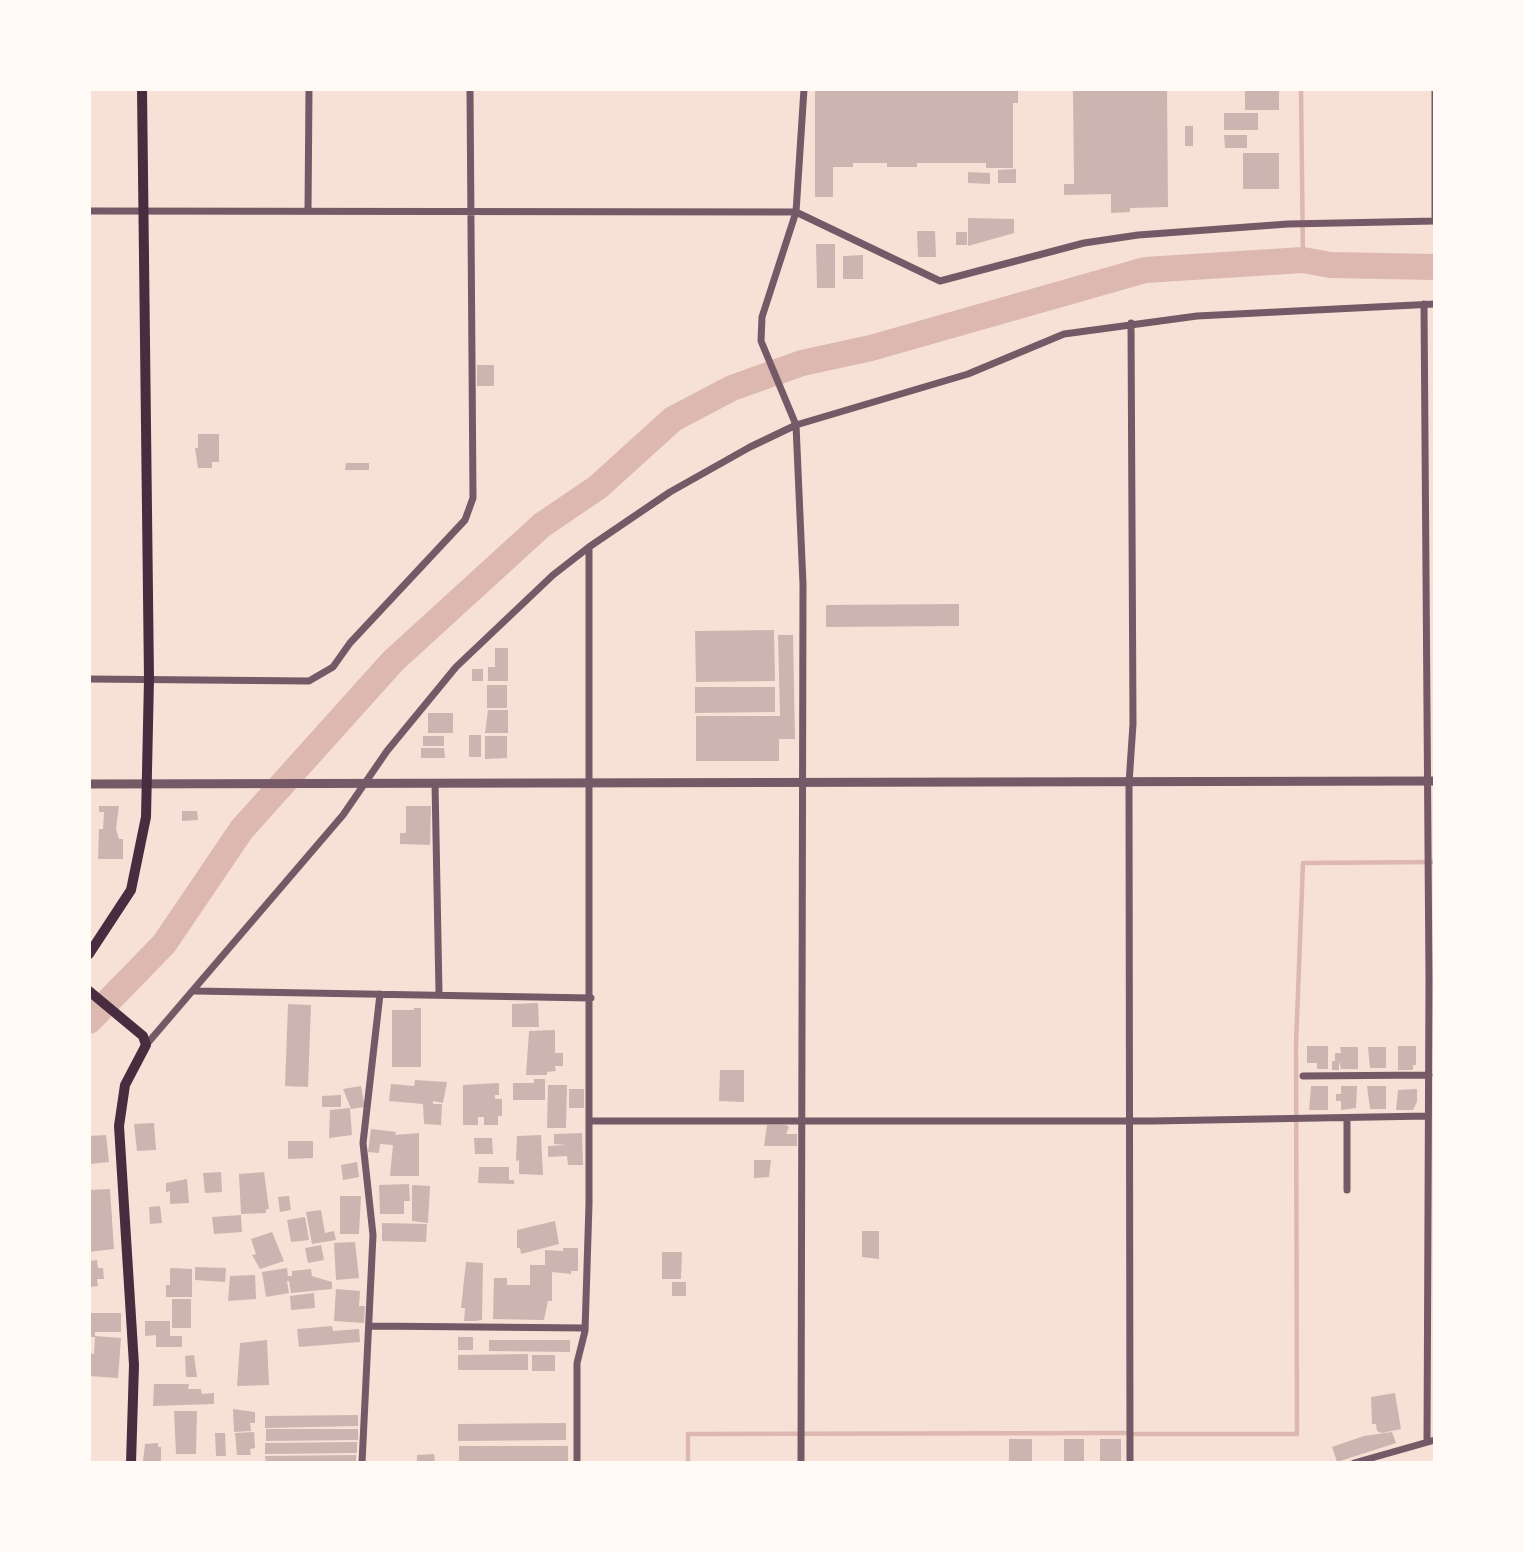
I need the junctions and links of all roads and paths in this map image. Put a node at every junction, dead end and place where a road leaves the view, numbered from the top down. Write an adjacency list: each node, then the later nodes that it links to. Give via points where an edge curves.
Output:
1 (142, 89): 8 (main road)
2 (309, 89): 9 (street)
3 (470, 89): 6 (street)
4 (803, 89): 10 (street)
5 (1434, 89): 11 (street)
6 (469, 209): 9 (street); 10 (street); 18 (street, via 473,498 465,520 333,667 309,681)
7 (89, 211): 8 (street)
8 (143, 211): 9 (street); 18 (main road)
9 (308, 211)
10 (796, 212): 11 (street, via 940,281 1084,243 1171,232); 15 (street, via 762,317 761,341)
11 (1435, 221)
12 (1424, 304): 13 (street); 14 (street); 19 (street)
13 (1435, 304)
14 (1130, 323): 15 (street, via 1064,334 968,374); 22 (street, via 1133,724)
15 (794, 421): 16 (street, via 670,492); 20 (street, via 803,584)
16 (589, 547): 24 (street); 26 (street, via 456,667)
17 (89, 679): 18 (street)
18 (149, 679): 25 (main road)
19 (1431, 781): 22 (street); 33 (street)
20 (801, 782): 22 (street); 24 (street); 39 (street)
21 (435, 783): 24 (street); 26 (street); 30 (street)
22 (1129, 783): 41 (street)
23 (89, 784): 25 (street)
24 (590, 784): 32 (street)
25 (146, 785): 26 (street); 27 (main road, via 146,817 131,891)
26 (365, 785): 29 (street)
27 (89, 954)
28 (89, 991): 34 (main road)
29 (195, 991): 31 (street); 34 (street)
30 (439, 993): 31 (street); 32 (street)
31 (380, 994): 43 (street, via 363,1143 373,1235)
32 (591, 998): 40 (street)
33 (1432, 1002): 35 (street)
34 (144, 1041): 46 (main road, via 125,1085 119,1126 134,1365)
35 (1429, 1075): 36 (street); 37 (street)
36 (1303, 1076)
37 (1429, 1116): 38 (street); 45 (street)
38 (1348, 1118): 41 (street); 42 (street)
39 (800, 1120): 40 (street); 41 (street); 49 (street)
40 (590, 1121): 44 (street)
41 (1130, 1121): 50 (street)
42 (1348, 1190)
43 (370, 1326): 44 (street); 47 (street)
44 (585, 1328): 48 (street, via 577,1363)
45 (1431, 1440): 51 (street)
46 (131, 1463)
47 (362, 1463)
48 (577, 1463)
49 (801, 1463)
50 (1130, 1463)
51 (1354, 1463)

